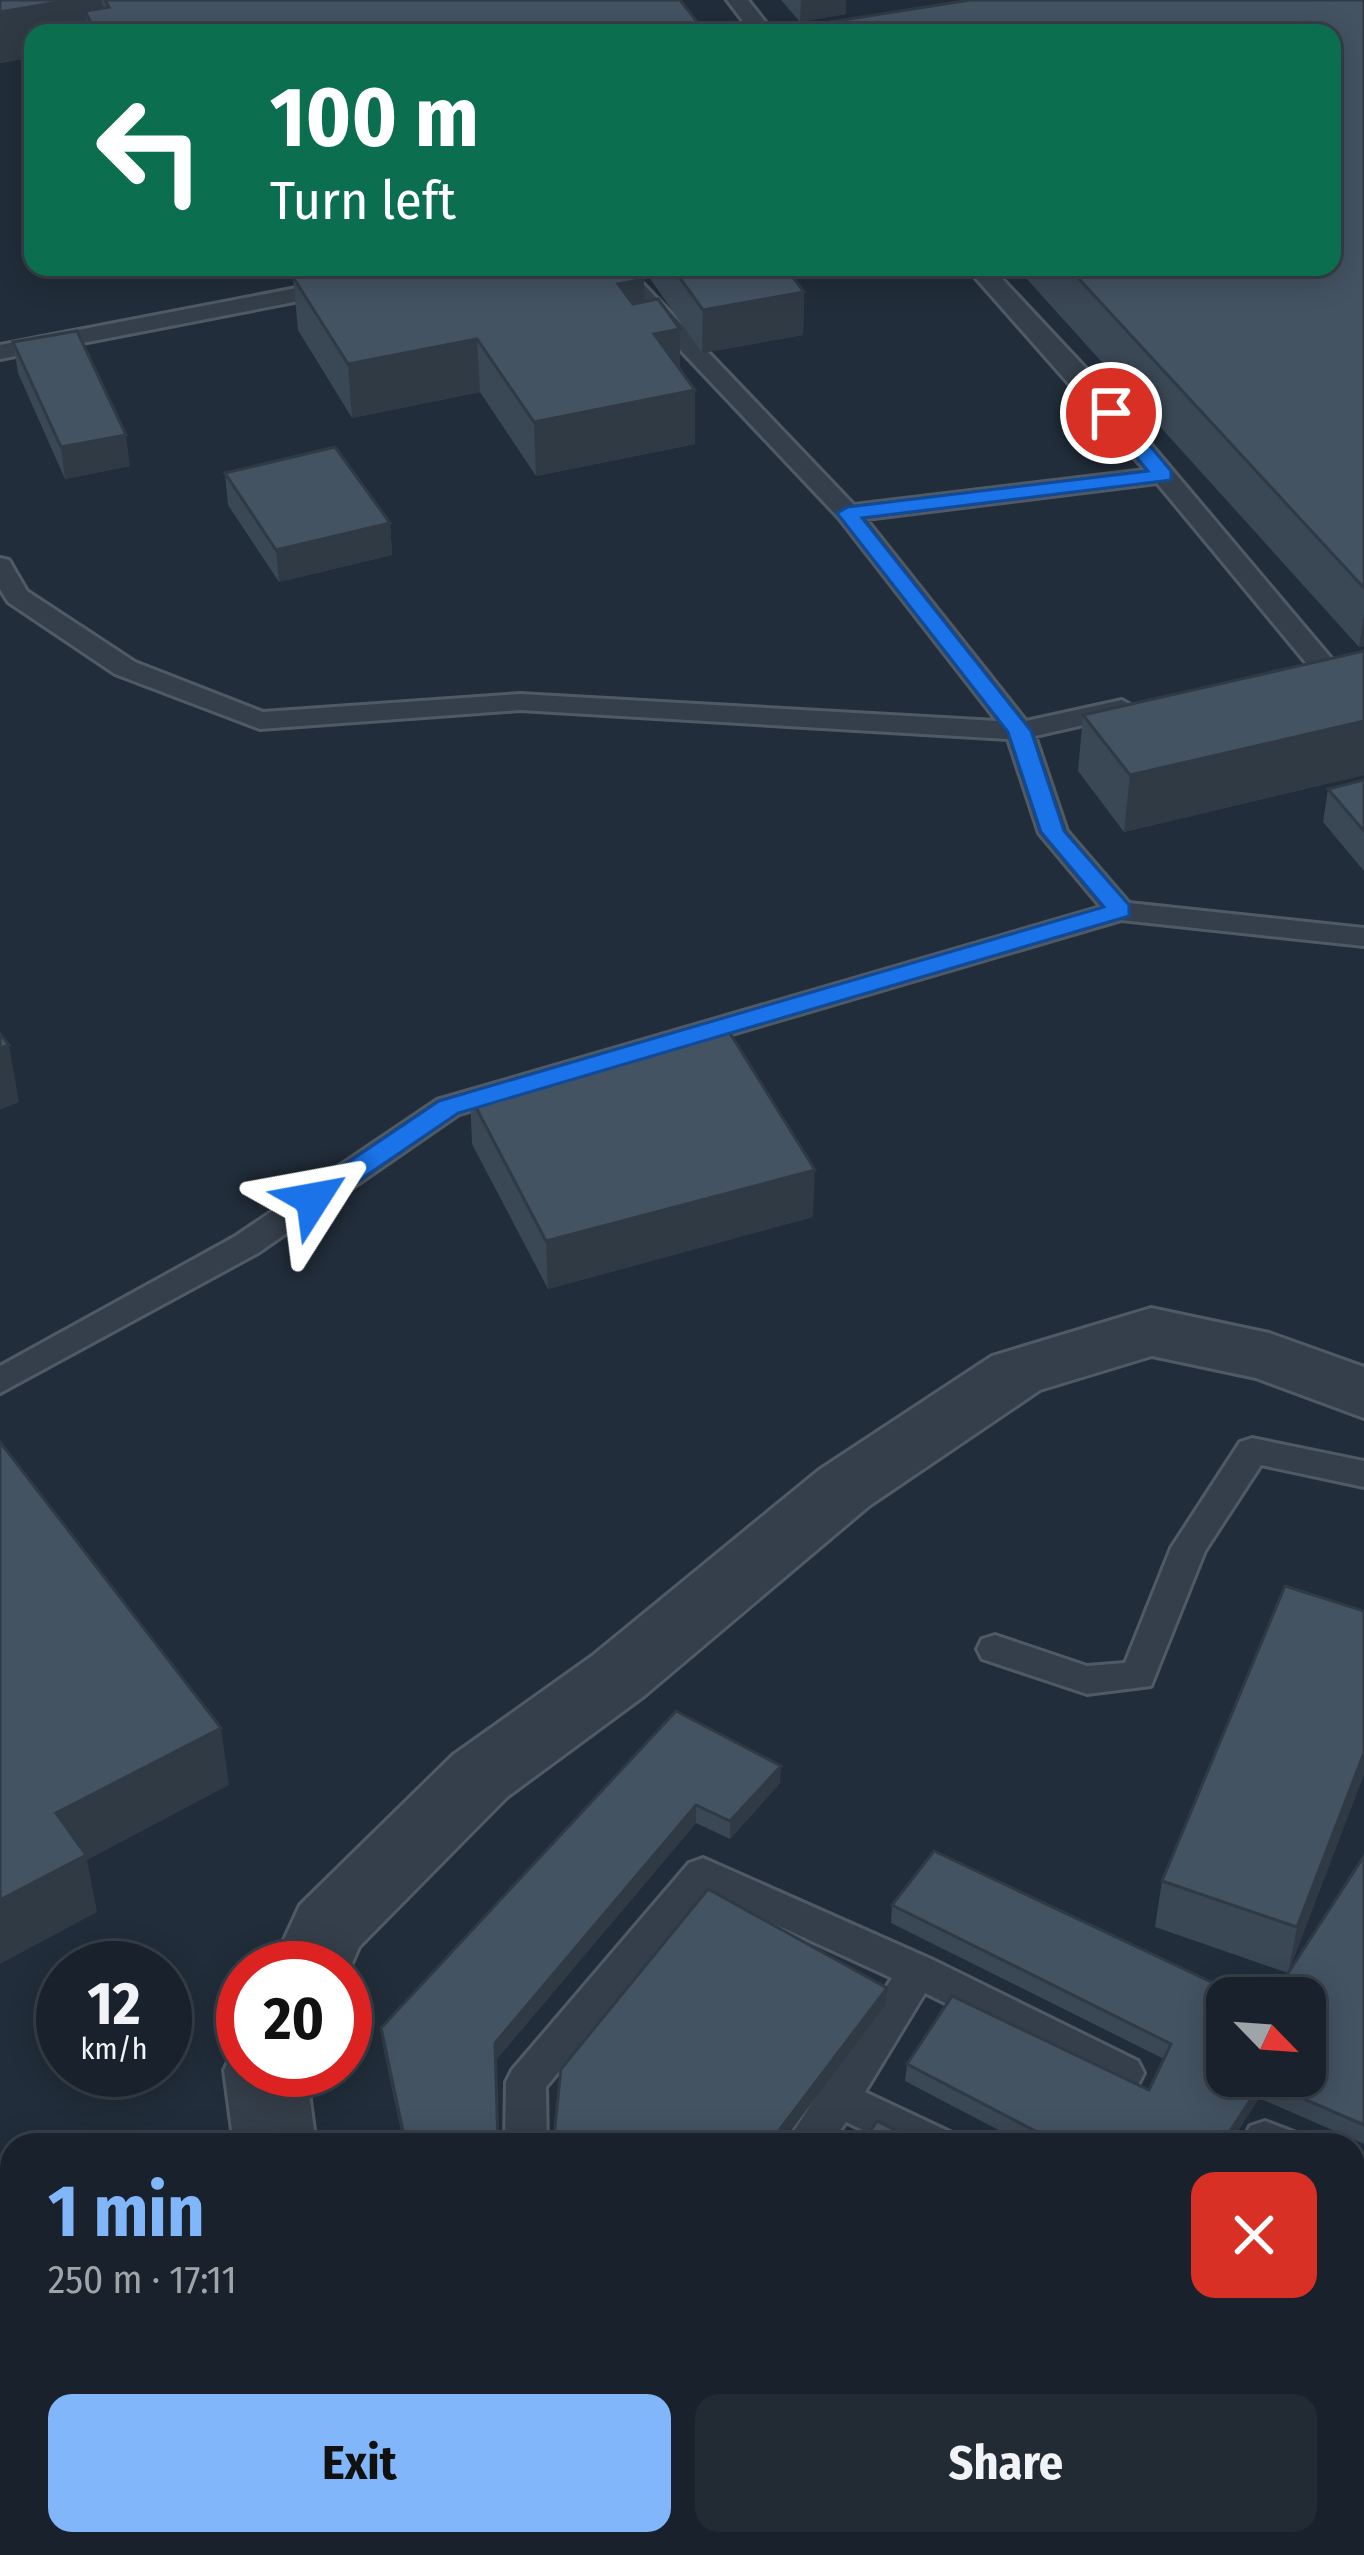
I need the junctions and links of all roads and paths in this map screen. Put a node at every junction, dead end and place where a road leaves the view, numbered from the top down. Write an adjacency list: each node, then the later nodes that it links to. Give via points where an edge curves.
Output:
1 (737, 0): 2 (lane)
2 (756, 24)
3 (623, 276): 8 (lane)
4 (986, 276): 7 (lane)
5 (371, 280): 6 (lane)
6 (0, 352)
7 (1163, 475): 8 (lane); 10 (lane)
8 (848, 513): 12 (lane)
9 (0, 566): 12 (lane, via 17,596 125,668 260,721 520,702)
10 (1321, 664)
11 (1159, 700): 12 (lane)
12 (1019, 731): 13 (lane, via 1053,832)
13 (1120, 910): 14 (lane); 15 (lane, via 448,1107 246,1244)
14 (1364, 937)
15 (0, 1381)
16 (1364, 1394): 19 (street, via 1269,1358 1151,1332 1016,1373 844,1488 618,1676 480,1776)
17 (1364, 1474): 18 (lane, via 1252,1451 1189,1548 1138,1676 1088,1680)
18 (995, 1649)
19 (322, 1941)
20 (917, 1970): 21 (lane); 23 (lane); 25 (lane, via 703,1874 526,2082)
21 (1124, 2073)
22 (269, 2097): 24 (street)
23 (839, 2099): 26 (lane); 27 (lane)
24 (273, 2133)
25 (526, 2133)
26 (815, 2133)
27 (910, 2133)

